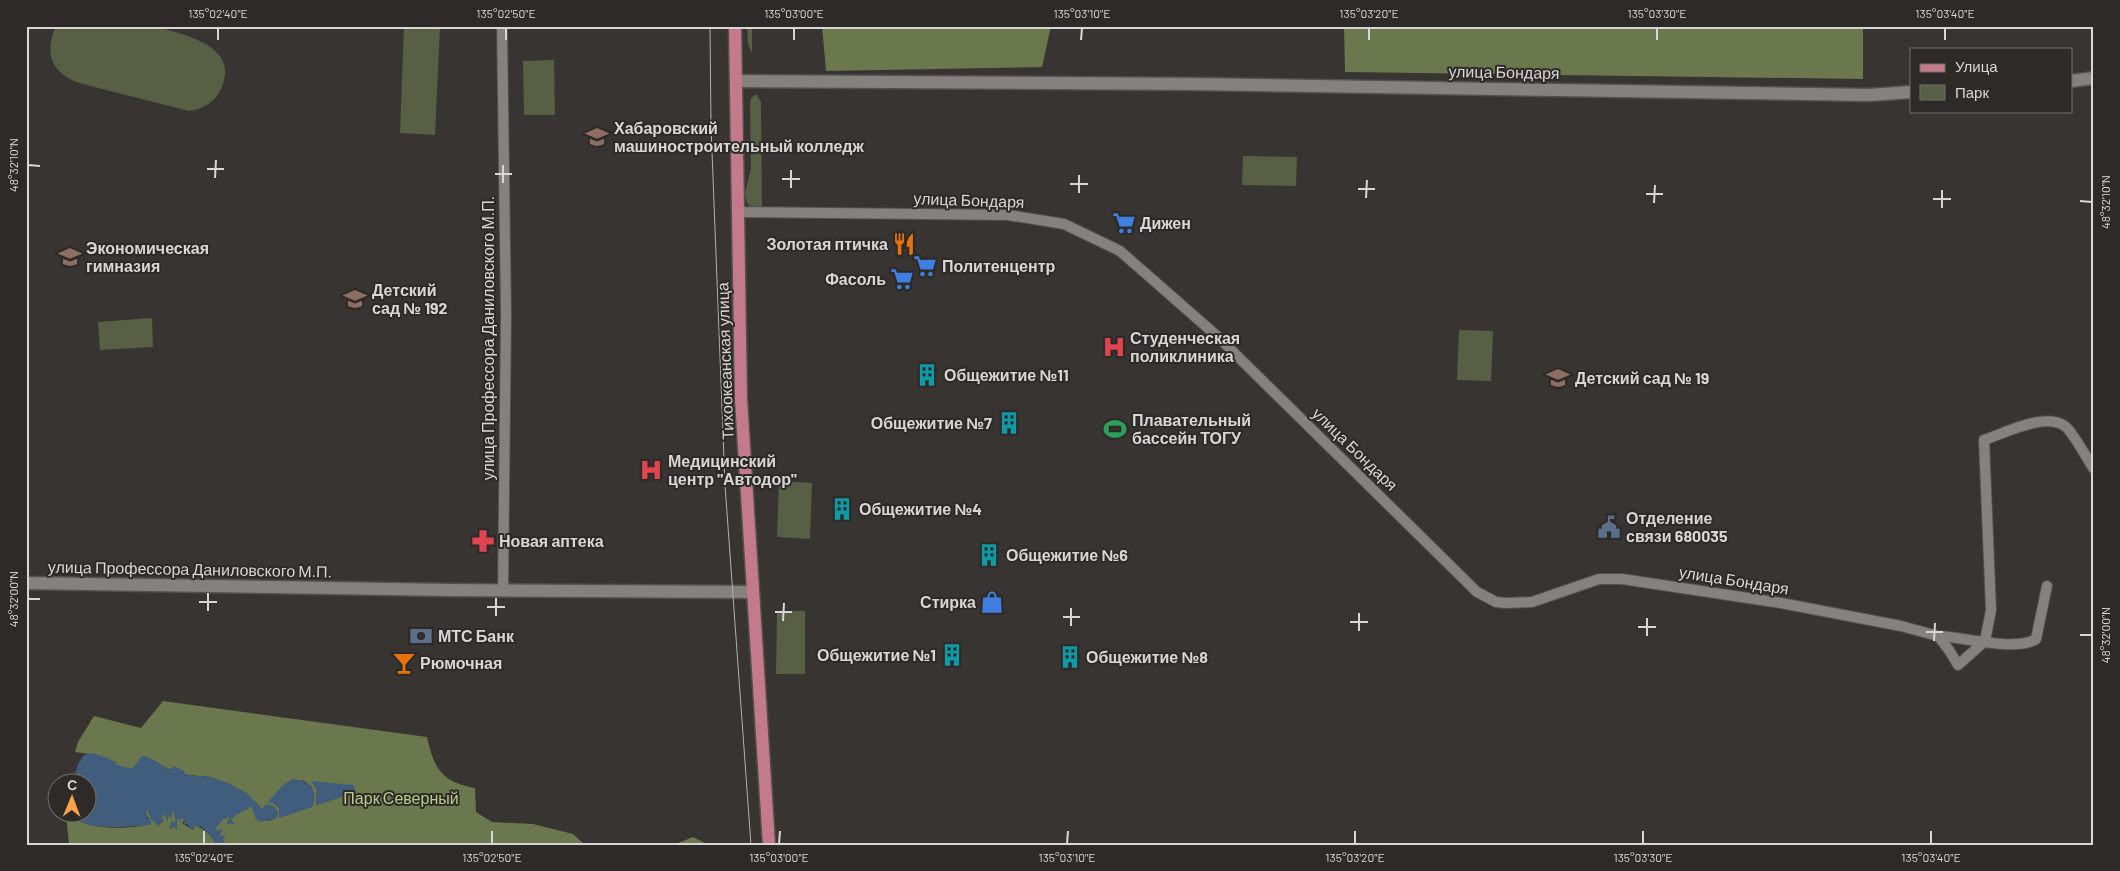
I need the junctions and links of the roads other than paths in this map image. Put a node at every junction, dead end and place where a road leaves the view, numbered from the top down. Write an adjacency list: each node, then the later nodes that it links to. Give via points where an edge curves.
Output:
1 (502, 26): 11 (street, улица Профессора Даниловского М.П., via 506,314)
2 (734, 26): 4 (main road, Тихоокеанская улица)
3 (2094, 78): 5 (main road)
4 (736, 81): 6 (main road, улица Бондаря, via 1193,84 1869,95); 7 (main road, Тихоокеанская улица)
5 (2072, 81)
6 (1910, 92)
7 (738, 212): 12 (main road, Тихоокеанская улица, via 741,399); 13 (street, улица Бондаря, via 1008,215 1064,224 1120,251 1216,336 1449,566 1477,592 1496,602 1532,602 1599,579 1622,579 1851,616)
8 (2094, 469): 14 (street, via 2066,426 2049,420 1984,440 1992,610)
9 (26, 583): 11 (main road, улица Профессора Даниловского М.П.)
10 (2047, 586): 14 (street, улица Бондаря, via 2036,639 2025,645)
11 (503, 590): 12 (main road, улица Профессора Даниловского М.П.)
12 (753, 592): 15 (main road, Тихоокеанская улица)
13 (1938, 636): 14 (street, улица Бондаря); 14 (street, via 1958,665)
14 (1985, 641)
15 (769, 845)

